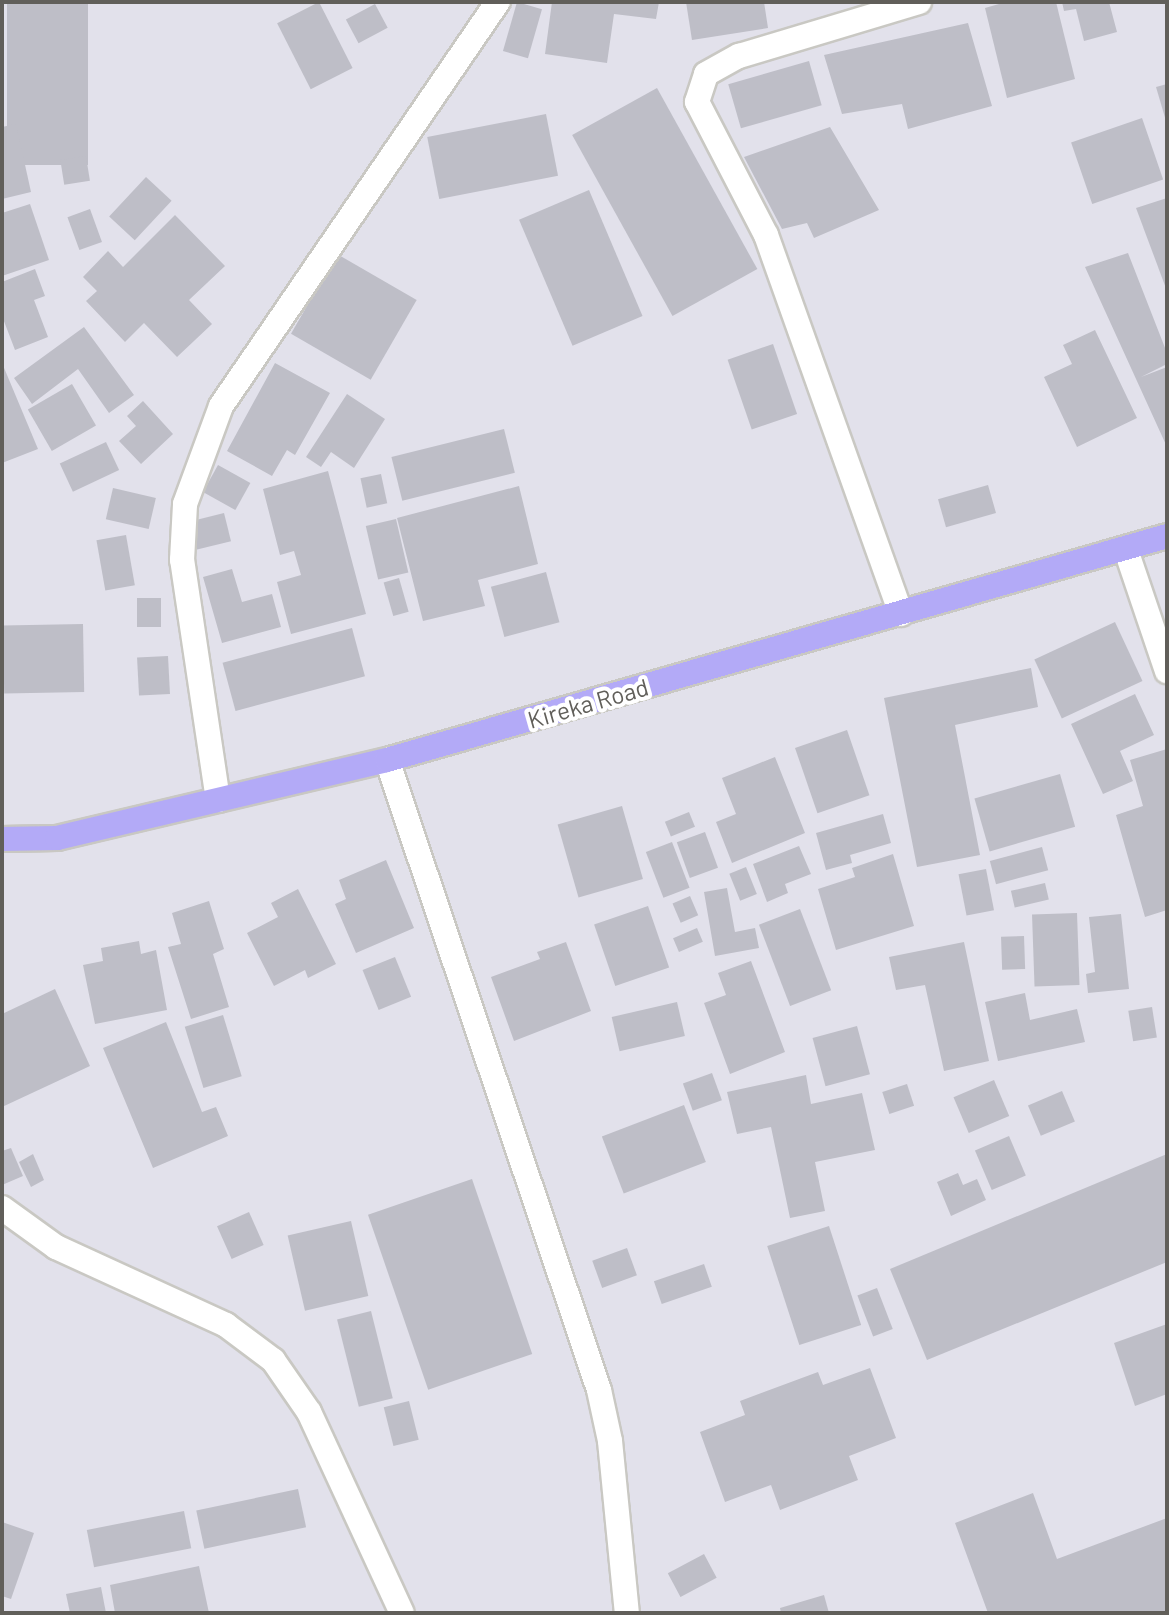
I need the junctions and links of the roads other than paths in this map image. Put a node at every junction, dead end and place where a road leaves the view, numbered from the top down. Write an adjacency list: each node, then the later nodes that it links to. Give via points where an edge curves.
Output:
1 (498, 2): 8 (street, via 221,406 185,504 182,560)
2 (919, 2): 5 (street, via 739,56 706,74 697,102 766,235)
3 (1167, 536): 4 (main road, Kireka Road)
4 (1126, 550): 5 (main road, Kireka Road); 6 (street)
5 (901, 614): 7 (main road, Kireka Road)
6 (1167, 671)
7 (387, 760): 8 (main road, Kireka Road); 12 (street, via 599,1390 610,1441)
8 (218, 800): 9 (main road, Kireka Road, via 57,838)
9 (2, 839)
10 (2, 1208): 11 (street, via 56,1247 226,1325 273,1360 309,1412)
11 (402, 1613)
12 (627, 1613)

